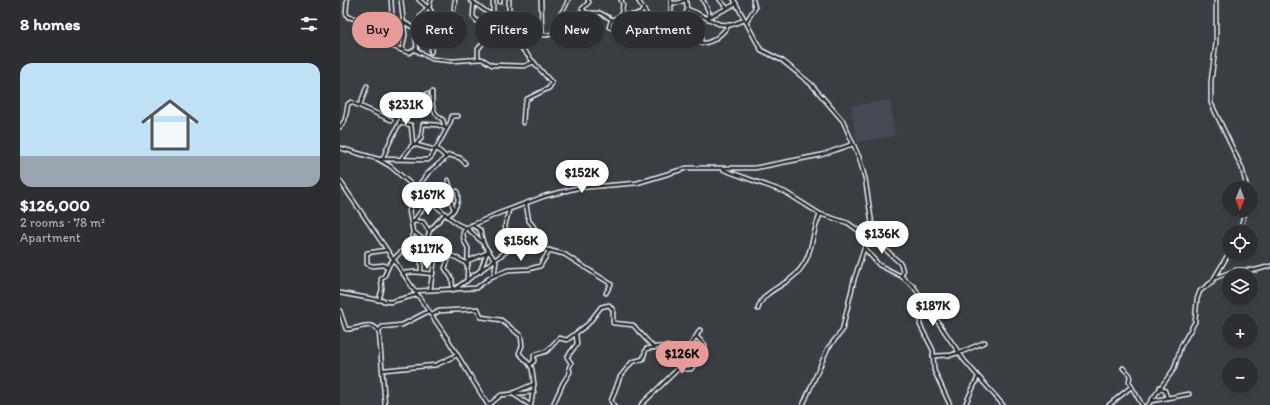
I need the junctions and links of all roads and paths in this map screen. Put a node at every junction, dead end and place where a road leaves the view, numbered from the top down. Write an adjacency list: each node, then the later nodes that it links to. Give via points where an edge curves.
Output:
1 (347, 0): 41 (street, via 346,13)
2 (391, 0): 29 (street)
3 (402, 0): 44 (street)
4 (420, 0): 24 (street)
5 (431, 0): 24 (street)
6 (455, 0): 26 (street)
7 (470, 0): 22 (street)
8 (493, 0): 33 (street)
9 (509, 0): 34 (street)
10 (541, 0): 11 (street, via 543,35 550,35 555,31)
11 (568, 0)
12 (588, 0): 35 (street, via 582,8)
13 (622, 0): 36 (street)
14 (638, 0): 28 (street)
15 (685, 0): 21 (street, via 678,3); 27 (street)
16 (703, 0): 42 (street)
17 (720, 0): 25 (street)
18 (734, 0): 23 (street)
19 (753, 0): 43 (street, via 755,8)
20 (1216, 0): 79 (street, via 1211,103 1242,168)
21 (671, 1): 37 (street)
22 (476, 2): 32 (street); 54 (street, via 473,17 481,25 483,36 483,43 478,49)
23 (736, 4): 25 (street); 43 (street)
24 (428, 6): 30 (street); 31 (street)
25 (727, 8): 42 (street)
26 (454, 9)
27 (687, 9): 38 (street); 39 (street)
28 (643, 10)
29 (392, 12)
30 (423, 12)
31 (431, 12)
32 (488, 12)
33 (494, 12)
34 (510, 12)
35 (585, 12)
36 (622, 12)
37 (671, 12)
38 (686, 12)
39 (694, 12)
40 (705, 16): 42 (street)
41 (352, 18)
42 (709, 18): 45 (street, via 717,23)
43 (745, 21): 45 (street); 68 (street, via 761,50 788,65 816,89 843,121)
44 (404, 23): 46 (street); 52 (street)
45 (729, 25): 47 (street, via 718,39)
46 (411, 26)
47 (705, 42)
48 (397, 48): 52 (street)
49 (431, 48): 53 (street)
50 (522, 48): 55 (street)
51 (416, 49): 52 (street, via 409,53); 54 (street, via 419,53 432,58 452,61)
52 (402, 50)
53 (431, 52)
54 (478, 59): 55 (street, via 492,65 524,66)
55 (534, 62): 63 (street, via 552,84 527,99)
56 (366, 86): 59 (street)
57 (432, 92): 65 (street, via 431,103 435,114 443,120)
58 (427, 94): 62 (street, via 406,108)
59 (360, 105): 61 (street); 64 (street, via 349,102 345,120)
60 (458, 116): 66 (street, via 452,116)
61 (391, 120)
62 (400, 123): 67 (street, via 411,125); 72 (street)
63 (523, 123)
64 (340, 127)
65 (445, 128): 66 (street); 67 (street, via 423,124 421,138)
66 (444, 133): 70 (street)
67 (414, 144): 70 (street); 73 (street)
68 (853, 144): 76 (street, via 821,155 764,167); 93 (street, via 865,178 872,224)
69 (340, 148): 71 (street)
70 (436, 149): 73 (street, via 430,159 425,161); 74 (street, via 445,156)
71 (378, 159): 72 (street); 80 (street, via 395,169)
72 (383, 159): 73 (street)
73 (401, 160)
74 (444, 160): 75 (street, via 450,154); 80 (street, via 428,173)
75 (465, 163)
76 (722, 169): 83 (street, via 683,169 637,183 587,186 558,192); 86 (street, via 782,191)
77 (448, 180): 84 (street)
78 (340, 181): 101 (street)
79 (1245, 181)
80 (416, 189): 82 (street); 88 (street, via 409,209)
81 (457, 191): 84 (street, via 459,198)
82 (429, 200): 87 (street); 88 (street)
83 (526, 204): 85 (street); 99 (street, via 530,222 534,226)
84 (454, 209): 87 (street)
85 (509, 210): 89 (street); 96 (street, via 505,226 506,239)
86 (820, 214): 93 (street, via 841,219); 129 (street, via 812,248 803,266 794,276 766,295)
87 (446, 215): 90 (street); 92 (street)
88 (413, 222): 91 (street); 92 (street, via 423,222)
89 (472, 226): 90 (street); 95 (street, via 480,230)
90 (466, 228): 95 (street); 107 (street, via 464,241 468,248)
91 (413, 232): 94 (street); 97 (street)
92 (429, 232): 94 (street)
93 (868, 237): 100 (street); 118 (street, via 897,259 902,268)
94 (426, 242): 102 (street)
95 (483, 242): 104 (street)
96 (522, 245): 99 (street); 108 (street, via 507,251)
97 (410, 246): 98 (street); 106 (street)
98 (418, 246): 102 (street); 113 (street, via 421,251)
99 (533, 246): 103 (street)
100 (865, 248): 118 (street, via 879,265); 162 (street, via 854,280 842,331 828,348)
101 (386, 250): 106 (street); 112 (street, via 367,253 365,261 371,266 384,265)
102 (435, 250): 105 (street); 116 (street)
103 (550, 250): 117 (street, via 540,266 510,270); 125 (street, via 565,255 611,284)
104 (488, 252): 107 (street); 108 (street); 114 (street)
105 (450, 255): 110 (street); 122 (street, via 445,268 452,279)
106 (394, 261): 112 (street); 115 (street)
107 (468, 261): 110 (street)
108 (495, 261): 114 (street); 117 (street)
109 (1225, 261): 119 (street)
110 (468, 266): 120 (street)
111 (1270, 266): 119 (street, via 1256,270 1236,270)
112 (388, 268): 128 (street, via 380,280 382,289)
113 (421, 272): 115 (street); 116 (street)
114 (480, 272): 120 (street)
115 (402, 273): 123 (street)
116 (433, 274): 121 (street)
117 (494, 276): 122 (street, via 476,288)
118 (901, 276): 127 (street)
119 (1215, 278): 150 (street, via 1200,291 1195,322 1181,346 1174,369)
120 (467, 281): 122 (street)
121 (430, 290): 122 (street); 123 (street)
122 (453, 290)
123 (414, 291): 126 (street)
124 (340, 293): 128 (street)
125 (606, 293)
126 (417, 295): 128 (street, via 397,301); 131 (street)
127 (921, 297): 139 (street); 141 (street, via 920,325)
128 (379, 300)
129 (758, 309)
130 (340, 311): 133 (street, via 346,329 365,325)
131 (429, 312): 132 (street); 133 (street, via 403,324 382,327)
132 (432, 315): 140 (street); 143 (street, via 436,312 476,308 479,309 481,317 501,320 522,337 519,353)
133 (379, 330): 146 (street)
134 (700, 330): 136 (street)
135 (576, 334): 138 (street, via 589,323 601,307 608,305 613,310 612,323 633,325); 143 (street, via 567,340 558,339 546,351 534,355 534,361); 159 (street, via 577,344 567,357 571,363 570,372 562,383)
136 (697, 337): 142 (street); 145 (street, via 705,345 704,352 690,369)
137 (985, 342): 139 (street)
138 (654, 348): 142 (street, via 671,346 679,350); 160 (street, via 646,349 643,359 632,362 620,377 611,401)
139 (959, 353): 141 (street); 147 (street)
140 (457, 355): 146 (street, via 436,365); 157 (street)
141 (933, 356): 163 (street, via 934,370)
142 (684, 358): 145 (street)
143 (530, 365): 148 (street)
144 (1123, 368): 149 (street, via 1130,375 1128,381)
145 (679, 369): 161 (street)
146 (384, 370): 156 (street, via 382,379)
147 (978, 377): 164 (street); 165 (street)
148 (534, 384): 151 (street); 152 (street)
149 (1131, 387): 166 (street); 167 (street)
150 (1160, 387): 154 (street); 155 (street)
151 (534, 392): 152 (street); 158 (street)
152 (512, 394): 157 (street, via 498,396); 158 (street)
153 (1189, 394): 154 (street)
154 (1167, 397): 155 (street)
155 (1151, 401): 168 (street)
156 (385, 405)
157 (489, 405)
158 (530, 405)
159 (553, 405)
160 (614, 405)
161 (640, 405)
162 (803, 405)
163 (950, 405)
164 (965, 405)
165 (1003, 405)
166 (1109, 405)
167 (1142, 405)
168 (1148, 405)

